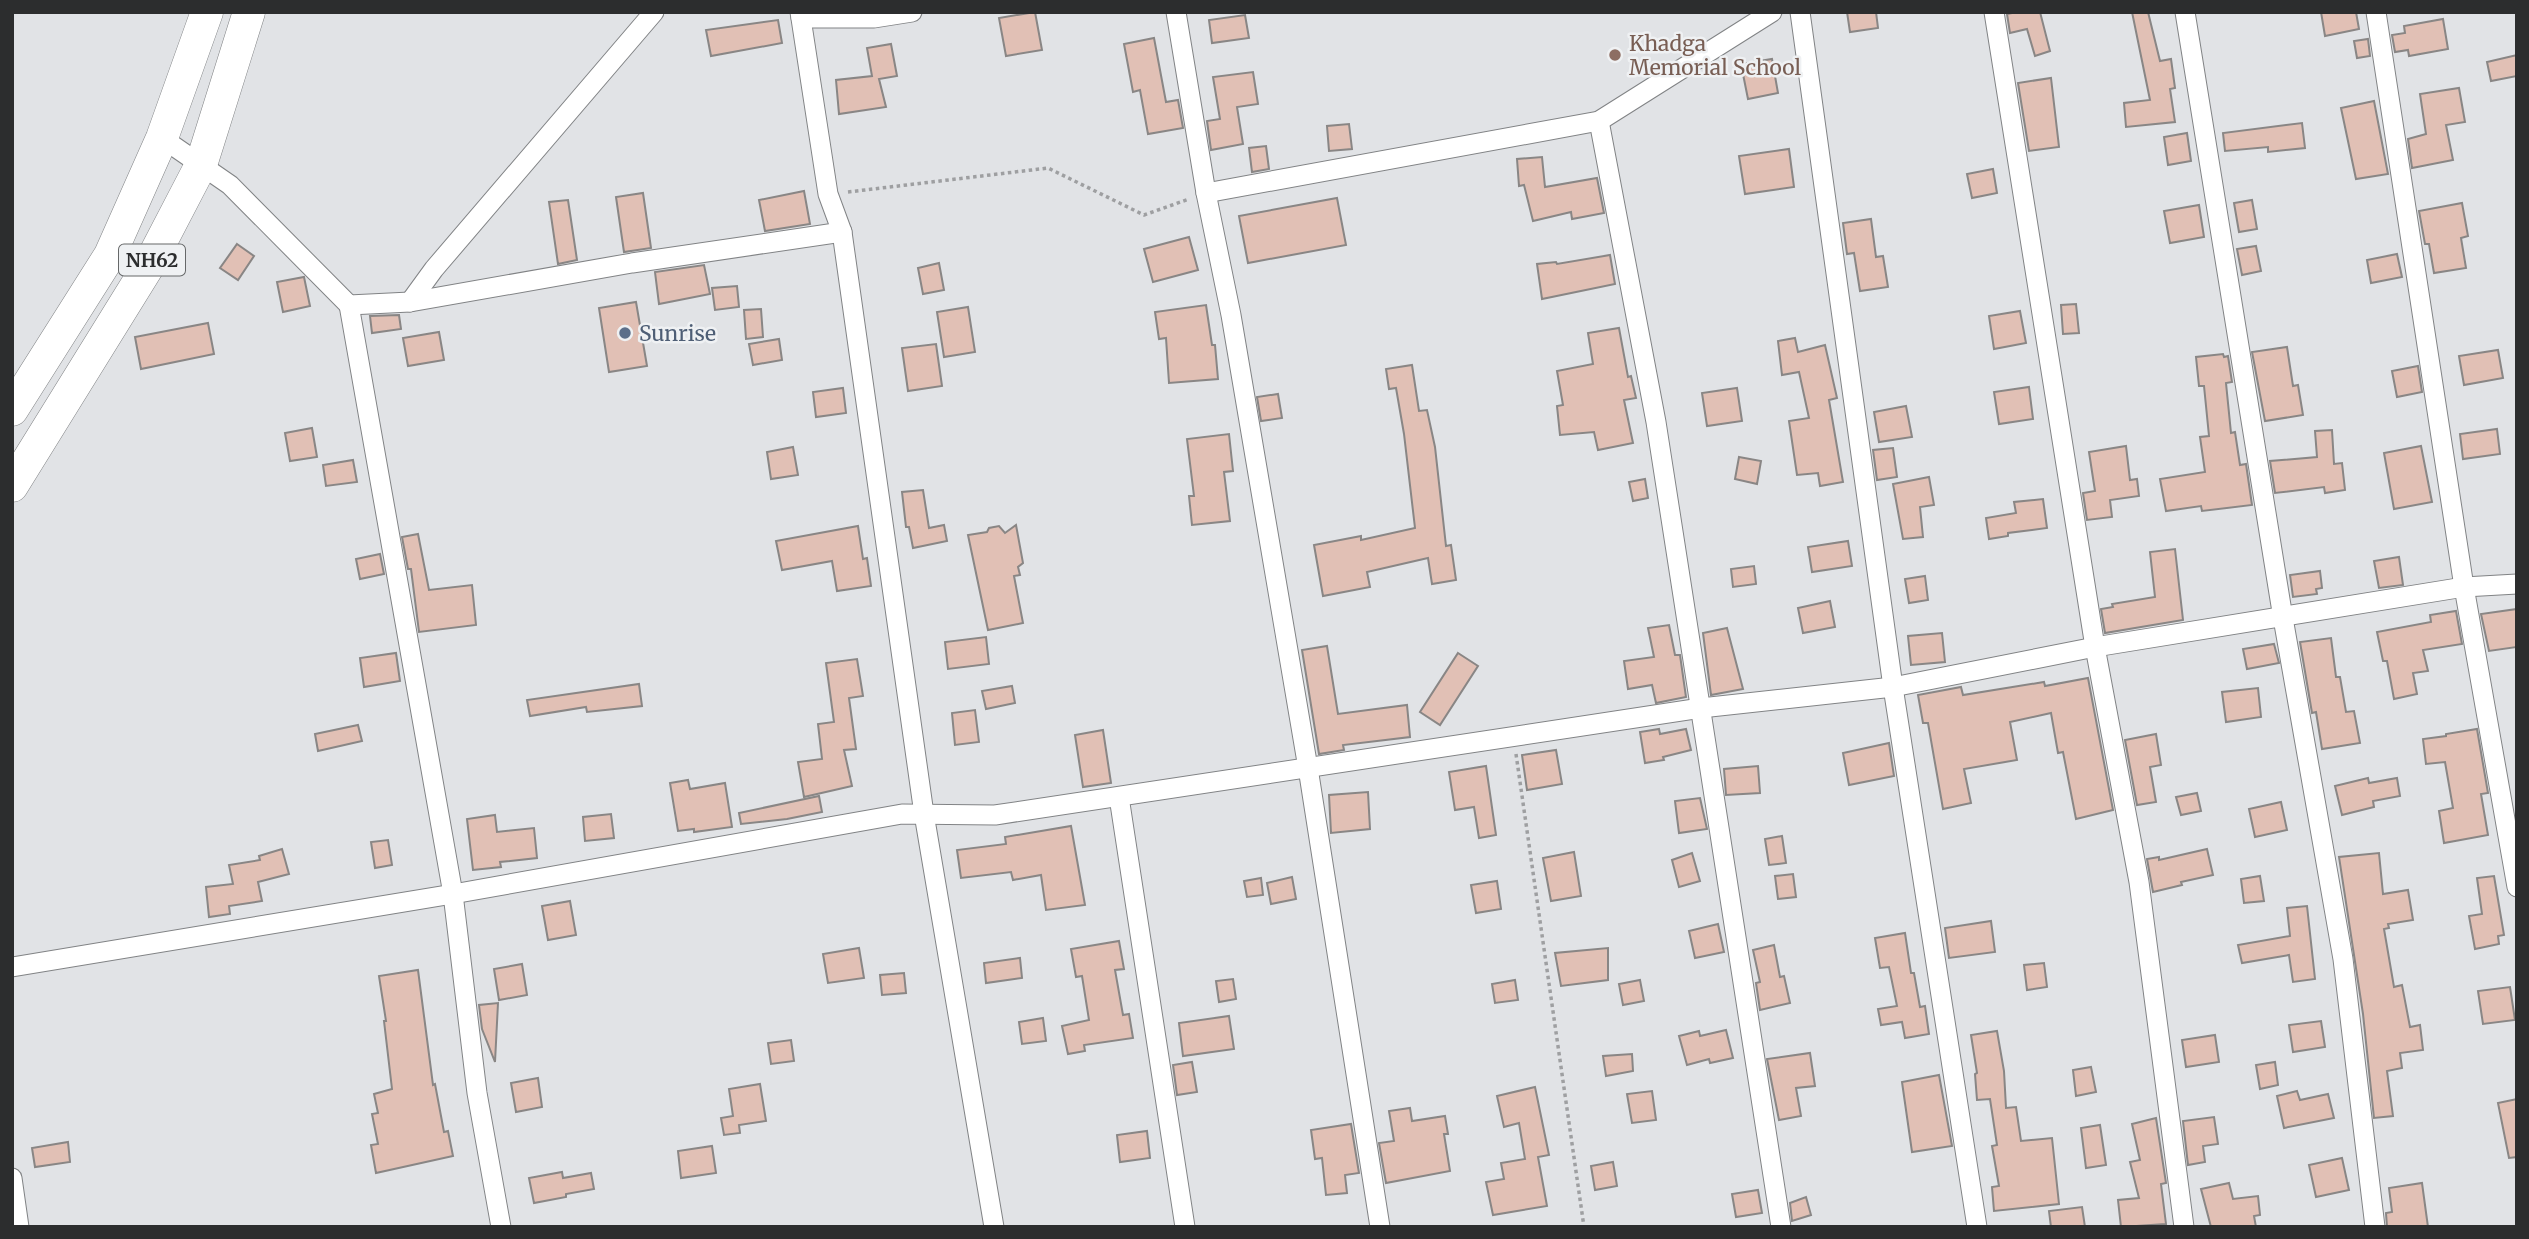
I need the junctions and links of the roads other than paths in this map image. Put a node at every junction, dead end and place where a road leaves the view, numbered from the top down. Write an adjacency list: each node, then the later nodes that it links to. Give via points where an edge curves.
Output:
1 (207, 12): 13 (main road, NH62)
2 (249, 12): 14 (main road, NH62)
3 (654, 12): 17 (street)
4 (912, 12): 11 (street, via 874,18)
5 (1176, 12): 15 (street)
6 (1772, 12): 12 (street)
7 (1800, 12): 25 (street)
8 (1994, 12): 24 (street)
9 (2185, 12): 23 (street)
10 (2376, 12): 22 (street)
11 (801, 15): 16 (street, via 828,194)
12 (1599, 121): 15 (street); 26 (street, via 1656,422)
13 (162, 138): 14 (street); 19 (main road, NH62, via 110,255)
14 (201, 166): 18 (street, via 230,185); 20 (main road, NH62, via 149,265)
15 (1206, 193): 27 (street)
16 (842, 232): 17 (street); 29 (street)
17 (410, 302): 18 (street)
18 (349, 305): 31 (street)
19 (12, 410)
20 (12, 486)
21 (2517, 584): 22 (street)
22 (2463, 587): 23 (street); 30 (street)
23 (2283, 618): 24 (street); 42 (street, via 2343,960)
24 (2095, 647): 25 (street); 41 (street, via 2138,883)
25 (1893, 687): 26 (street); 40 (street)
26 (1700, 708): 27 (street); 39 (street)
27 (1308, 768): 28 (street); 38 (street)
28 (1119, 797): 29 (street, via 995,816); 37 (street)
29 (924, 814): 31 (street, via 902,814); 36 (street)
30 (2517, 887)
31 (453, 894): 32 (street); 35 (street, via 477,1093)
32 (12, 967)
33 (12, 1178): 34 (street)
34 (19, 1227)
35 (501, 1227)
36 (994, 1227)
37 (1185, 1227)
38 (1380, 1227)
39 (1781, 1227)
40 (1977, 1227)
41 (2184, 1227)
42 (2375, 1227)

